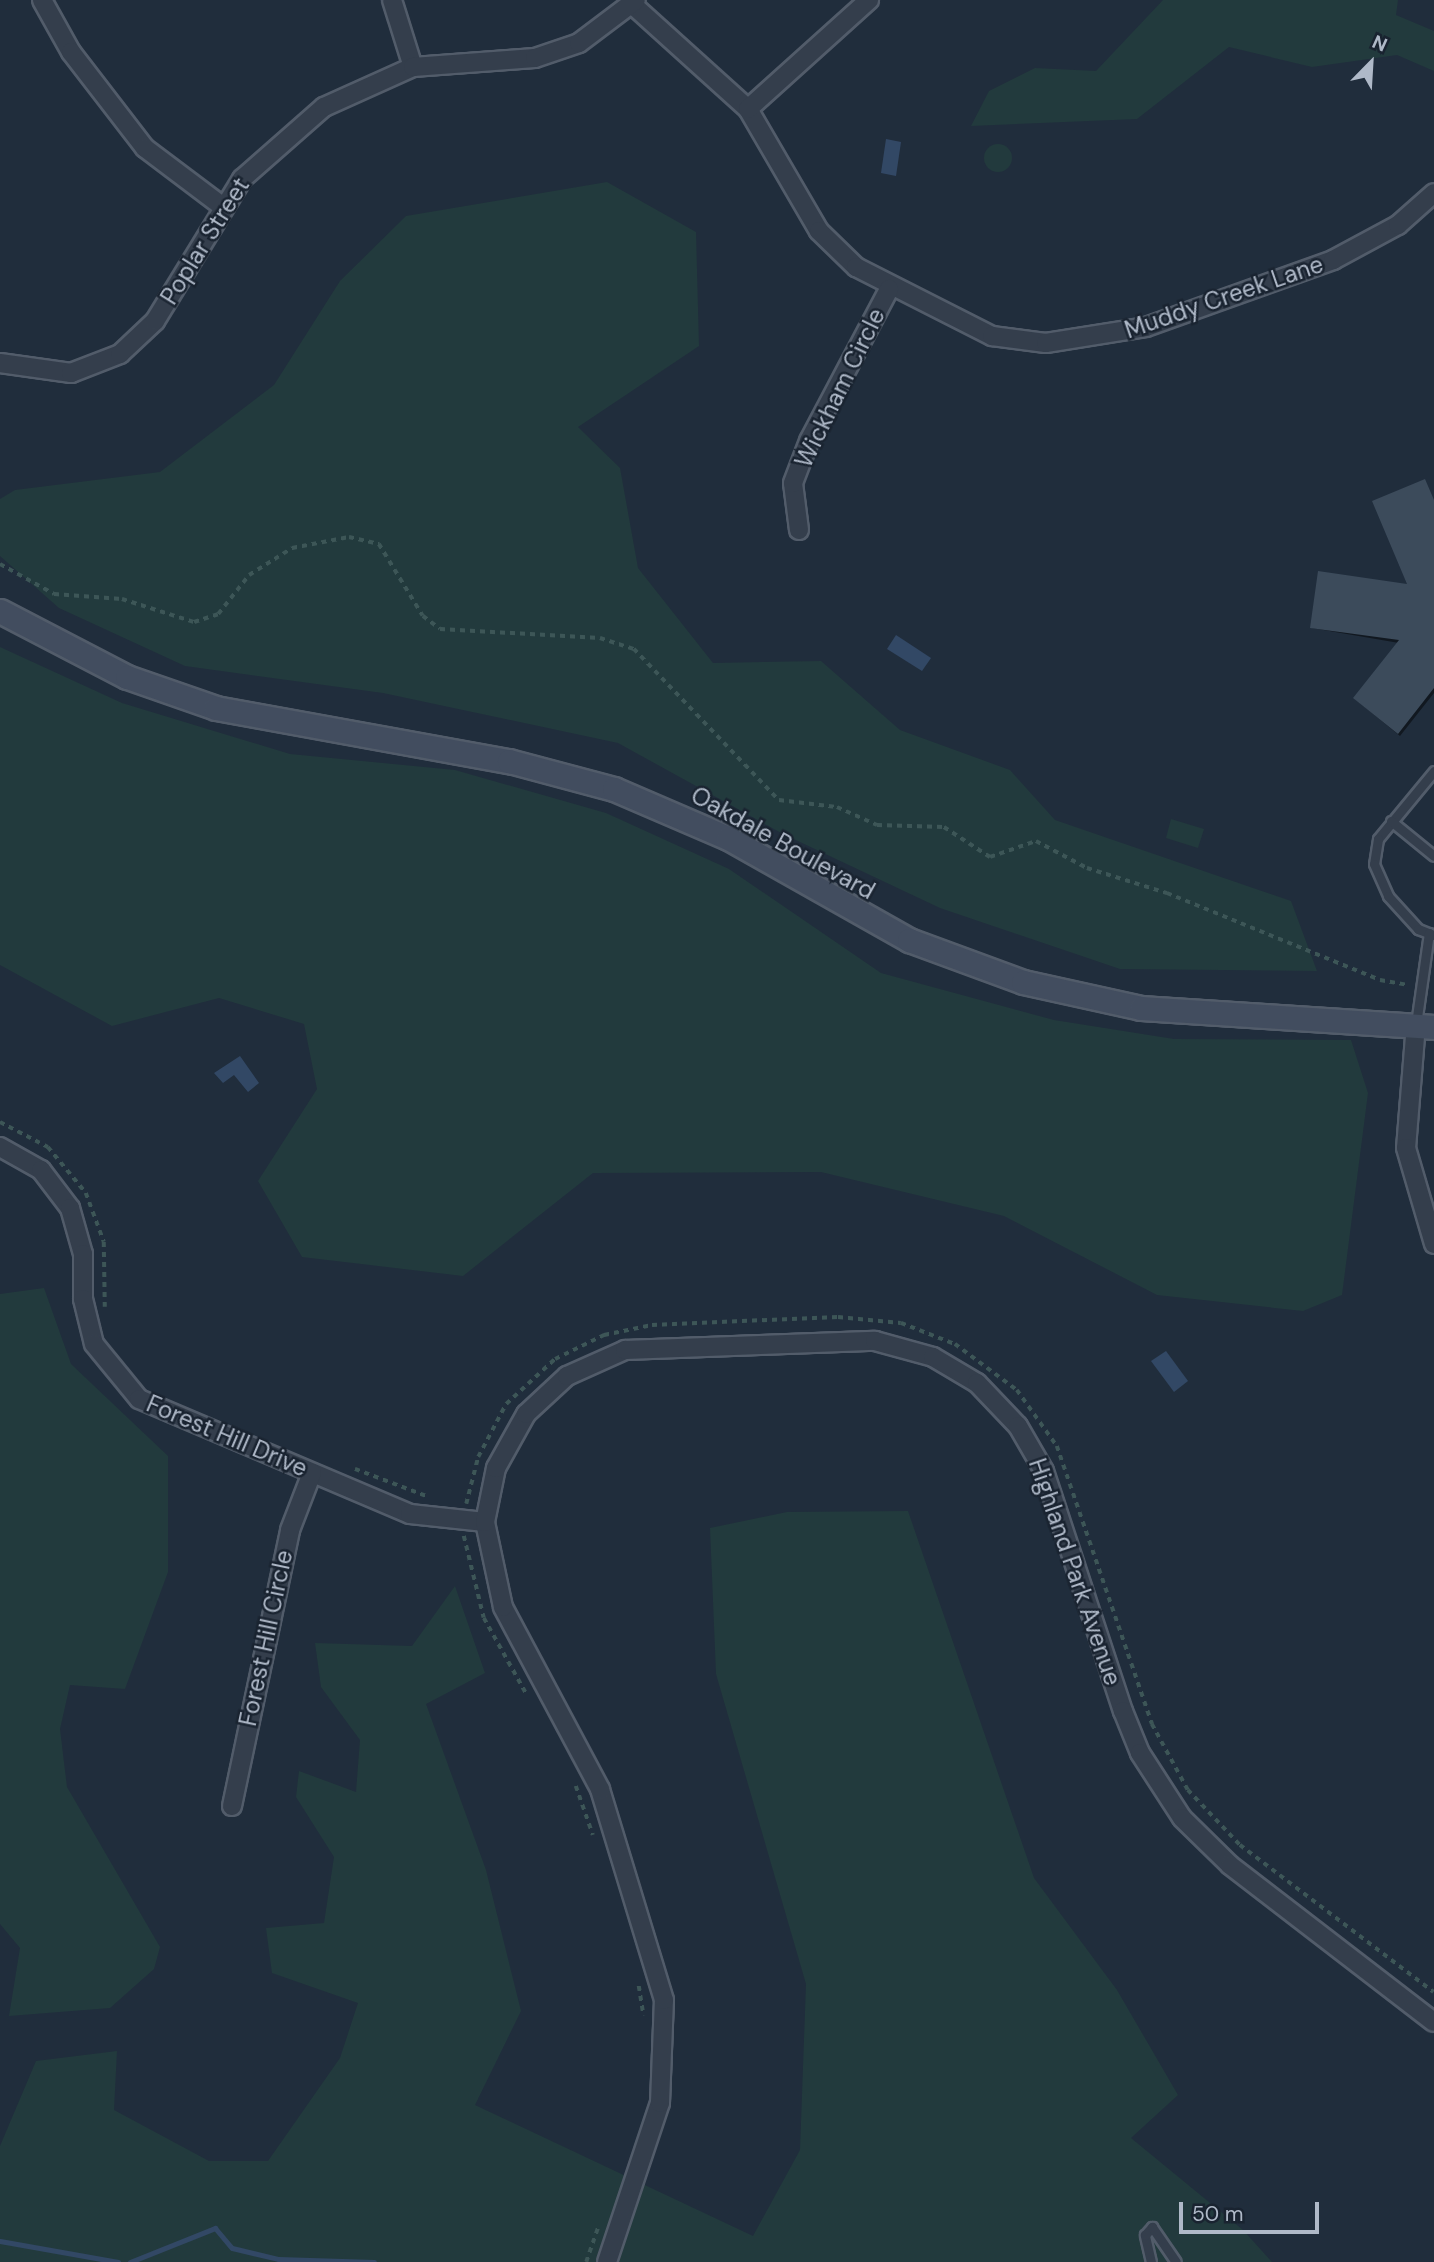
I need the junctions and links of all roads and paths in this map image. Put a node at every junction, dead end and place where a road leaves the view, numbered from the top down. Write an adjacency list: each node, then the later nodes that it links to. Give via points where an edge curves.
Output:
1 (42, 0): 8 (street, via 71,51 145,148)
2 (392, 0): 5 (street)
3 (870, 0): 6 (street)
4 (634, 2): 5 (street, Poplar Street, via 579,43 536,58); 6 (street, Muddy Creek Lane)
5 (414, 67): 8 (street, Poplar Street, via 353,91 297,126)
6 (748, 109): 9 (street, Muddy Creek Lane, via 819,231)
7 (1434, 193): 9 (street, Muddy Creek Lane, via 1398,225 1333,260 1146,327 1100,337 1046,342 992,336)
8 (222, 206): 10 (street, Poplar Street, via 155,321 120,354 71,373)
9 (890, 289): 11 (street, Wickham Circle, via 809,441 793,483)
10 (0, 363)
11 (799, 530)
12 (0, 564): 18 (path, via 54,594 122,599 194,622 218,614 249,575 292,548 349,537 379,544 423,615 440,629 600,638 634,649 779,800 837,807 877,825 944,827 989,857 1036,841 1087,868 1167,893 1380,980)
13 (0, 611): 19 (main road, Oakdale Boulevard, via 127,677 216,708 509,761 614,789 728,838 909,940 1023,982 1141,1008)
14 (1432, 775): 15 (lane)
15 (1391, 821): 16 (lane); 17 (lane, via 1378,839 1374,864 1388,896)
16 (1434, 856)
17 (1431, 934): 18 (lane)
18 (1421, 987): 19 (lane)
19 (1425, 1026): 22 (street, via 1406,1148)
20 (0, 1122): 23 (path, via 48,1147 94,1207 104,1242)
21 (0, 1147): 25 (street, Forest Hill Drive, via 41,1170 70,1208 83,1254 90,1331 110,1371 130,1392)
22 (1434, 1244)
23 (106, 1317)
24 (348, 1466): 26 (path)
25 (312, 1473): 29 (street, Forest Hill Drive, via 410,1514); 33 (street, Forest Hill Circle, via 290,1530)
26 (440, 1499)
27 (458, 1500): 28 (path)
28 (467, 1500): 29 (path); 36 (path, via 481,1449 506,1404 555,1359 604,1335 652,1325 838,1317 901,1323 955,1344 1017,1390 1057,1446 1152,1724 1188,1790 1240,1845)
29 (462, 1521): 30 (street, Forest Hill Drive); 31 (path, via 484,1618)
30 (485, 1522): 37 (street, Highland Park Avenue, via 496,1468 526,1414 567,1376 625,1350 846,1338 905,1346 952,1367 999,1403 1031,1445 1140,1753 1182,1818 1230,1865); 41 (street, Highland Park Avenue, via 503,1607 600,1789 664,2000 660,2104)
31 (532, 1704)
32 (571, 1776): 34 (path)
33 (232, 1806)
34 (597, 1846)
35 (638, 1979): 38 (path)
36 (1434, 1992)
37 (1434, 2022)
38 (645, 2024)
39 (602, 2216): 40 (path)
40 (586, 2262)
41 (607, 2262)
42 (1151, 2262): 43 (lane, via 1145,2235 1152,2227)
43 (1176, 2262)

